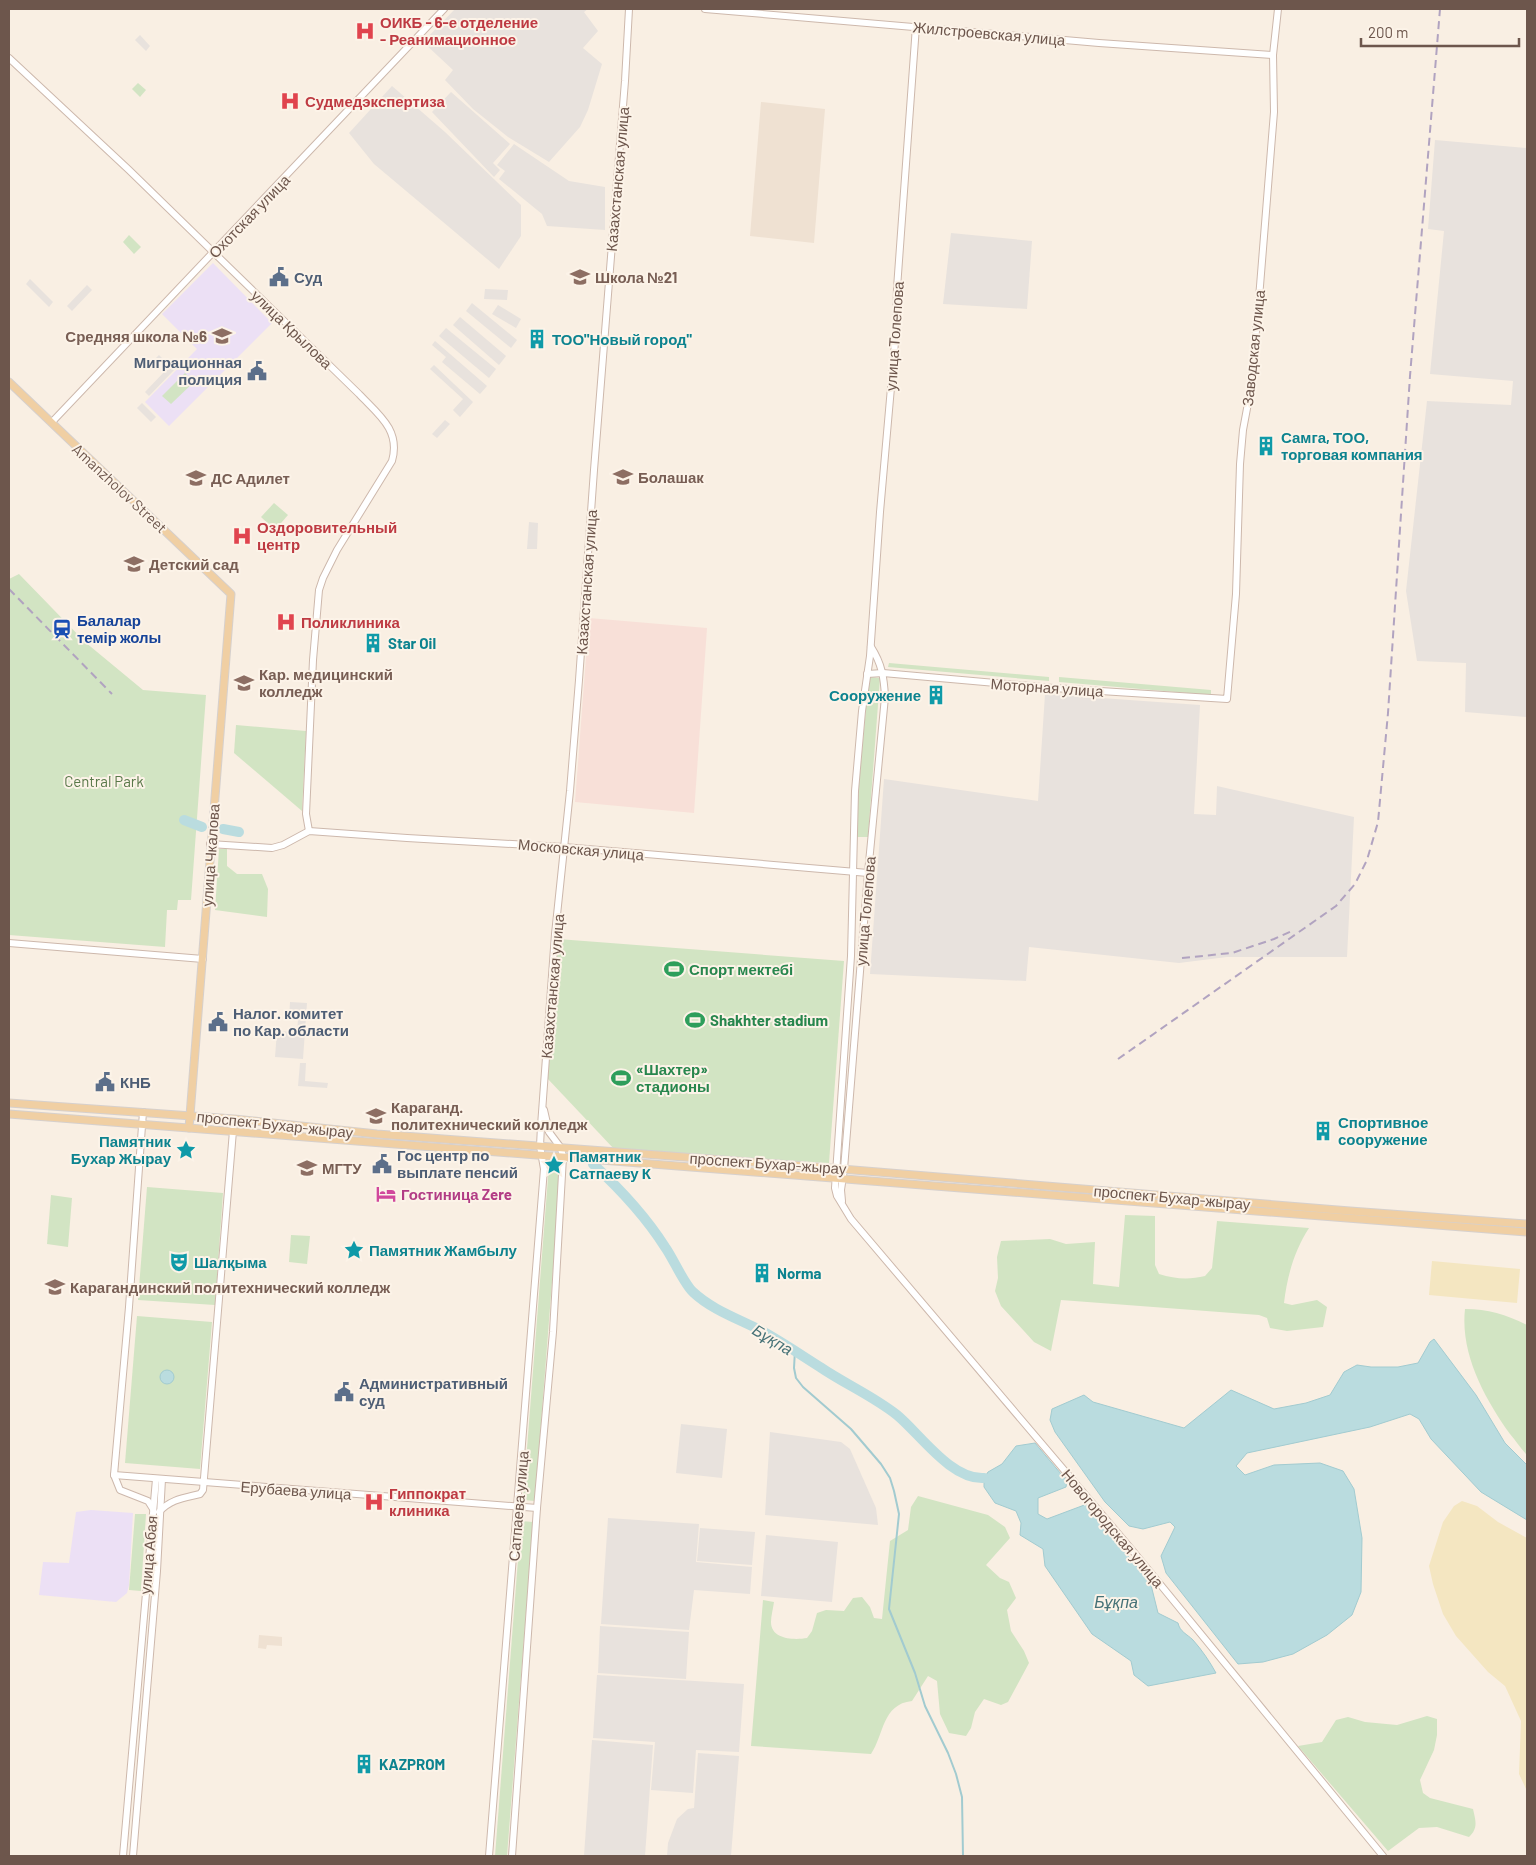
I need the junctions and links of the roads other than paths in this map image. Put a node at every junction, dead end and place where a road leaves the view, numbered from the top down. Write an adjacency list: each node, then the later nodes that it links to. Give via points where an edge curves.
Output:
1 (444, 9): 8 (street, Охотская улица)
2 (629, 9): 18 (street, Казахстанская улица, via 626,81)
3 (705, 9): 5 (street, Жилстроевская улица)
4 (1278, 9): 6 (street, Заводская улица)
5 (916, 26): 6 (street, Жилстроевская улица); 12 (street, улица Толепова)
6 (1273, 55): 15 (street, Заводская улица, via 1274,112 1252,379 1243,430 1236,594)
7 (9, 58): 8 (street, улица Крылова)
8 (214, 252): 10 (street, Охотская улица); 16 (street, улица Крылова, via 374,409 388,426 395,442 392,461 323,578 317,605 306,814)
9 (9, 382): 10 (main road, Amanzholov Street)
10 (52, 422): 11 (main road, Amanzholov Street)
11 (231, 594): 17 (main road, улица Чкалова)
12 (871, 647): 13 (street, улица Толепова); 14 (street, улица Толепова)
13 (884, 673): 14 (street, Моторная улица); 15 (street, Моторная улица); 20 (street, улица Толепова, via 885,697)
14 (867, 674): 19 (street, улица Толепова, via 855,791)
15 (1227, 699)
16 (309, 831): 17 (street, via 272,848); 18 (street, Московская улица)
17 (210, 844): 22 (main road, улица Чкалова)
18 (564, 847): 19 (street, Московская улица); 24 (street, Казахстанская улица)
19 (853, 871): 20 (street, Московская улица); 36 (street, улица Толепова, via 851,956)
20 (868, 873): 37 (street, улица Толепова)
21 (9, 943): 22 (street)
22 (203, 959): 27 (main road, улица Чкалова)
23 (9, 1102): 25 (main road, проспект Бухар-жырау)
24 (543, 1104): 32 (street, Казахстанская улица); 33 (street, Сатпаева улица, via 549,1132)
25 (144, 1112): 27 (main road, проспект Бухар-жырау); 29 (street)
26 (9, 1114): 29 (main road, проспект Бухар-жырау)
27 (190, 1116): 28 (main road, проспект Бухар-жырау); 30 (main road, улица Чкалова)
28 (234, 1120): 31 (street); 32 (main road, проспект Бухар-жырау)
29 (143, 1124): 30 (main road, проспект Бухар-жырау); 43 (street)
30 (189, 1128): 31 (main road, проспект Бухар-жырау)
31 (233, 1131): 34 (main road, проспект Бухар-жырау); 45 (street)
32 (540, 1146): 33 (main road, проспект Бухар-жырау); 34 (street, Казахстанская улица)
33 (561, 1148): 35 (street, Сатпаева улица); 36 (main road, проспект Бухар-жырау)
34 (541, 1156): 35 (main road, проспект Бухар-жырау); 46 (street, Сатпаева улица, via 544,1169)
35 (563, 1157): 38 (main road, проспект Бухар-жырау); 47 (street, Сатпаева улица)
36 (835, 1169): 37 (main road, проспект Бухар-жырау); 38 (street, улица Толепова)
37 (844, 1169): 38 (street, улица Толепова); 39 (main road, проспект Бухар-жырау)
38 (839, 1179): 40 (main road, проспект Бухар-жырау); 53 (street, Новогородская улица, via 837,1196 851,1219 1139,1558)
39 (1079, 1189): 40 (main road); 41 (main road, проспект Бухар-жырау)
40 (1078, 1197): 42 (main road, проспект Бухар-жырау)
41 (1527, 1224)
42 (1527, 1232)
43 (114, 1475): 44 (street, Ерубаева улица); 48 (street, улица Абая, via 120,1490 148,1501)
44 (159, 1479): 45 (street, Ерубаева улица); 48 (street)
45 (204, 1483): 46 (street, Ерубаева улица); 48 (street, улица Абая, via 200,1494 174,1500)
46 (518, 1507): 47 (street, Ерубаева улица); 51 (street, Сатпаева улица)
47 (538, 1508): 52 (street, Сатпаева улица)
48 (156, 1511): 49 (street, улица Абая); 50 (street, улица Абая, via 157,1580)
49 (124, 1856)
50 (133, 1856)
51 (489, 1856)
52 (512, 1856)
53 (1383, 1856)

